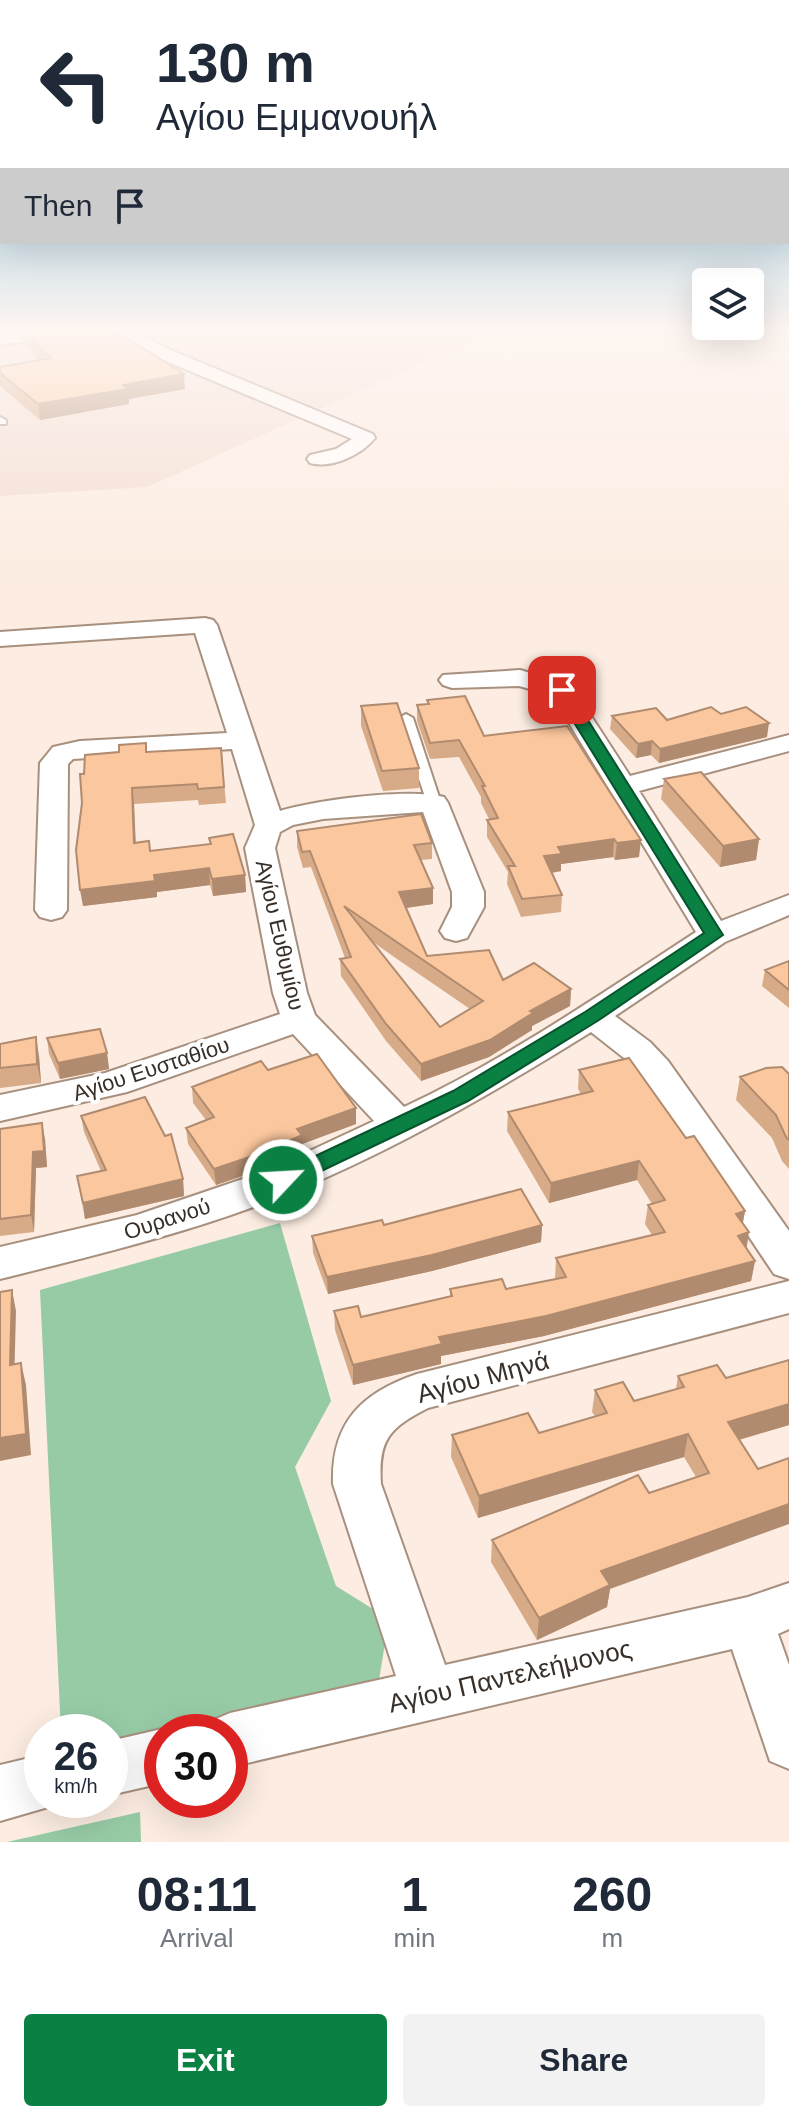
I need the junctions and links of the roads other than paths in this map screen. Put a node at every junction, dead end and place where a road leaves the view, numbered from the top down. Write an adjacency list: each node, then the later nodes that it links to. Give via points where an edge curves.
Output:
1 (318, 418): 2 (street, via 366,438 342,454)
2 (317, 459)
3 (0, 639): 6 (street, via 205,625)
4 (452, 680): 8 (street, via 520,678 562,690)
5 (406, 718): 9 (lane)
6 (243, 740): 10 (street); 12 (street, via 63,753 54,763)
7 (789, 743): 8 (street)
8 (621, 787): 14 (street)
9 (434, 803): 10 (street, Αγίου Ευθυμίου, via 314,812); 13 (street, via 468,892 468,907)
10 (270, 825): 16 (street, Αγίου Ευθυμίου, via 260,848)
11 (789, 904): 14 (street, Ουρανού)
12 (51, 910)
13 (456, 931)
14 (714, 935): 15 (street, Ουρανού)
15 (592, 1016): 18 (street, Ουρανού); 20 (street, via 655,1069)
16 (299, 1019): 17 (street, Αγίου Ευσταθίου, via 55,1101); 18 (street, Αγίου Ευθυμίου)
17 (0, 1108)
18 (400, 1126): 19 (street, Ουρανού, via 260,1188 141,1229)
19 (0, 1263)
20 (789, 1263)
21 (789, 1297): 23 (street, Αγίου Μηνά, via 417,1392 369,1424 357,1442 357,1484)
22 (769, 1614): 23 (street, Αγίου Παντελεήμονος); 25 (street)
23 (429, 1695): 24 (street, Αγίου Παντελεήμονος)
24 (248, 1736)
25 (789, 1742)
26 (24, 1787): 27 (street)
27 (0, 1793)

